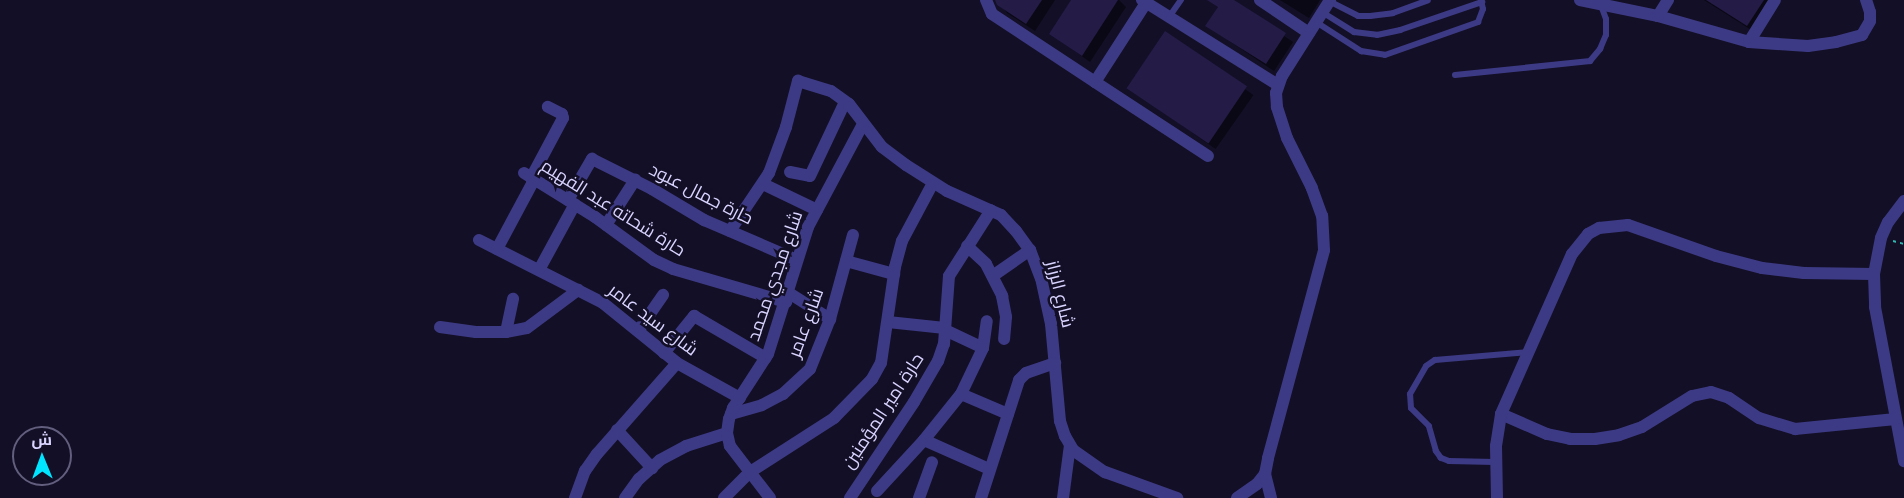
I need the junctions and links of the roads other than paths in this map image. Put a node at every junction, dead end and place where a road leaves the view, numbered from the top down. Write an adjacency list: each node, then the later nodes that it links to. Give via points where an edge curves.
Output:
1 (986, 0): 17 (street, via 992,14)
2 (1181, 0): 14 (lane)
3 (1260, 0): 12 (street)
4 (1428, 0): 12 (lane, via 1393,13)
5 (1580, 0): 11 (street)
6 (1668, 0): 13 (street)
7 (1775, 0): 15 (street)
8 (1866, 0): 15 (street, via 1870,21 1862,35 1808,46)
9 (1144, 1): 14 (street); 17 (street)
10 (1481, 1): 12 (lane, via 1377,35 1354,32); 12 (lane, via 1482,16 1478,22 1385,55 1361,51)
11 (1601, 4): 13 (street); 16 (lane, via 1606,34 1590,61)
12 (1321, 14): 18 (street)
13 (1658, 16): 15 (street)
14 (1169, 17): 18 (street)
15 (1749, 42)
16 (1455, 75)
17 (1095, 82): 22 (street)
18 (1278, 86): 79 (street, via 1276,107 1322,216 1324,250)
19 (845, 102): 21 (street, شارع الرزاز); 23 (street, via 810,176); 27 (street, شارع الرزاز, via 831,91 798,81 786,127)
20 (548, 107): 24 (street, via 563,118)
21 (863, 124): 26 (street, شارع الرزاز, via 882,147); 30 (street, شارع مجدي محمد)
22 (1208, 156)
23 (790, 172)
24 (530, 177): 29 (street, حارة شحاته عبد الفهيم); 37 (street)
25 (635, 180): 29 (street, حارة جمال عبود, via 591,159); 32 (street); 33 (street, حارة جمال عبود)
26 (933, 183): 31 (street, شارع الرزاز); 42 (street, via 902,241)
27 (763, 184): 30 (street); 33 (street)
28 (1904, 201): 43 (street, via 1881,238)
29 (572, 202): 32 (street, حارة شحاته عبد الفهيم); 41 (street)
30 (817, 210): 39 (street, شارع مجدي محمد)
31 (991, 210): 36 (street, حارة امير المؤمنين); 38 (street, شارع الرزاز, via 1001,215)
32 (606, 225): 47 (street, حارة شحاته عبد الفهيم, via 673,269)
33 (730, 231): 39 (street, حارة جمال عبود)
34 (853, 235): 40 (street, شارع عامر)
35 (479, 240): 37 (street, شارع سيد عامر)
36 (967, 246): 44 (street); 53 (street, حارة امير المؤمنين, via 949,276)
37 (497, 249): 41 (street, شارع سيد عامر)
38 (1030, 250): 44 (street); 62 (street, شارع الرزاز, via 1041,278)
39 (797, 260): 47 (street, شارع مجدي محمد)
40 (846, 261): 42 (street); 49 (street, شارع عامر)
41 (539, 270): 45 (street, شارع سيد عامر)
42 (894, 274): 51 (street)
43 (1874, 274): 58 (street, via 1762,268 1628,225 1599,228 1580,241 1572,254); 68 (street, via 1875,307)
44 (994, 275): 56 (street, via 1006,317)
45 (578, 290): 54 (street, via 527,328); 55 (street, شارع سيد عامر, via 603,303)
46 (663, 295): 55 (street)
47 (788, 297): 49 (street, حارة شحاته عبد الفهيم); 60 (street, شارع مجدي محمد)
48 (513, 299): 54 (street)
49 (830, 319): 65 (street, شارع عامر, via 810,369 799,381 762,405)
50 (987, 321): 57 (street)
51 (888, 322): 53 (street); 78 (street, via 882,363 872,379 834,418)
52 (440, 327): 54 (street)
53 (945, 329): 57 (street); 80 (street, حارة امير المؤمنين, via 934,369)
54 (506, 332)
55 (638, 332): 59 (street, شارع سيد عامر)
56 (1004, 339)
57 (983, 348): 63 (street)
58 (1529, 352): 67 (street); 75 (lane, via 1436,360 1426,366 1410,394 1411,408 1429,426 1441,458)
59 (664, 353): 60 (street, via 694,316); 61 (street, شارع سيد عامر)
60 (766, 358): 64 (street, شارع مجدي محمد)
61 (677, 363): 64 (street, شارع سيد عامر); 69 (street)
62 (1055, 363): 66 (street, via 1022,377); 72 (street, شارع الرزاز, via 1060,421)
63 (961, 393): 66 (street); 71 (street)
64 (740, 398): 65 (street, شارع مجدي محمد)
65 (731, 414): 70 (street, شارع مجدي محمد)
66 (1008, 414): 77 (street)
67 (1501, 414): 68 (street, via 1547,434 1595,439 1642,427 1692,396 1711,392 1729,398 1760,418 1795,429); 75 (street)
68 (1896, 419): 73 (street)
69 (617, 430): 76 (street); 82 (street, via 585,471)
70 (727, 433): 76 (street, via 686,447); 78 (street, via 730,446)
71 (924, 441): 77 (street); 81 (street)
72 (1070, 445): 89 (street); 90 (street, via 1105,472)
73 (1904, 461)
74 (932, 462): 87 (street)
75 (1495, 462): 93 (street)
76 (652, 468): 83 (street)
77 (989, 469): 88 (street)
78 (750, 472): 84 (street); 85 (street)
79 (1265, 474): 91 (street); 92 (street)
80 (863, 477): 81 (street); 86 (street, حارة امير المؤمنين)
81 (880, 494)
82 (575, 498)
83 (625, 498)
84 (724, 498)
85 (770, 498)
86 (850, 498)
87 (919, 498)
88 (981, 498)
89 (1063, 498)
90 (1177, 498)
91 (1238, 498)
92 (1271, 498)
93 (1497, 498)

